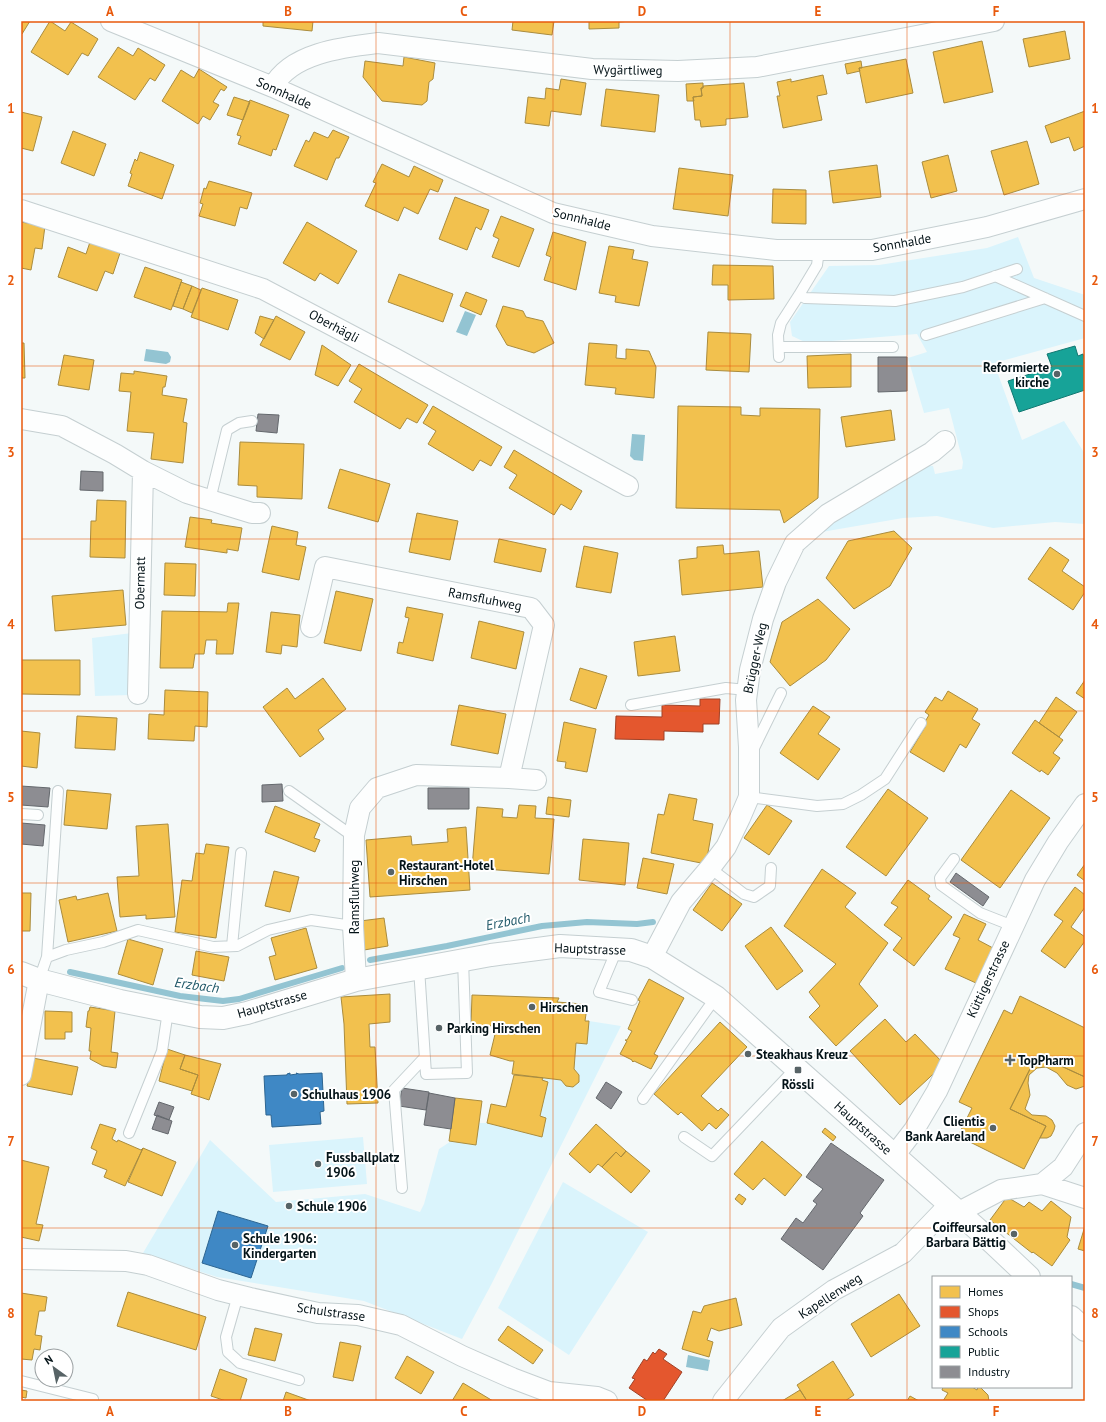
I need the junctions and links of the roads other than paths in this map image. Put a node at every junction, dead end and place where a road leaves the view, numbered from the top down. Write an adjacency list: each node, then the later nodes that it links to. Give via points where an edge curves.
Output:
1 (111, 21): 3 (street, Sonnhalde)
2 (994, 21): 3 (street, Wygärtliweg, via 757,67 678,71 592,70 378,43 350,46 305,59 291,66)
3 (273, 87): 6 (street, Sonnhalde, via 554,213 652,236 776,250)
4 (1085, 199): 6 (street, Sonnhalde, via 987,227 872,250)
5 (21, 210): 18 (street, Oberhägli, via 263,289)
6 (819, 250): 9 (lane, via 816,265)
7 (1017, 269): 8 (lane)
8 (995, 276): 9 (lane, via 963,287 895,301); 10 (lane)
9 (799, 296): 13 (lane, via 781,323 778,335 779,352)
10 (1045, 298): 11 (lane); 12 (lane)
11 (1085, 316)
12 (926, 335)
13 (893, 347)
14 (21, 419): 17 (street, via 62,426)
15 (252, 421): 19 (lane, via 239,423 227,430)
16 (944, 441): 22 (street, Brügger-Weg, via 932,452 828,514 795,543 776,582 750,670)
17 (143, 472): 19 (street, via 187,493); 24 (street, Obermatt)
18 (628, 486)
19 (210, 500): 20 (street)
20 (260, 513)
21 (311, 627): 28 (street, Ramsfluhweg, via 325,567 532,608 544,625)
22 (747, 690): 25 (lane, via 726,688); 27 (street, Brügger-Weg)
23 (781, 693): 27 (lane)
24 (138, 694)
25 (631, 705)
26 (921, 723): 32 (lane, via 885,779 843,804 817,806)
27 (749, 757): 32 (street, Brügger-Weg)
28 (509, 778): 29 (street, Ramsfluhweg); 36 (street, Ramsfluhweg, via 416,775 376,788 360,808)
29 (536, 780)
30 (58, 791): 45 (lane)
31 (289, 791): 36 (lane)
32 (749, 796): 39 (street, Brügger-Weg, via 726,847)
33 (1085, 804): 42 (street, Küttigerstrasse, via 1035,880)
34 (21, 814): 35 (lane)
35 (38, 815)
36 (354, 835): 41 (street, Ramsfluhweg)
37 (241, 853): 43 (lane)
38 (954, 859): 42 (lane, via 940,878 941,885 980,913)
39 (710, 868): 40 (lane, via 744,894 754,897 770,886); 46 (street, Brügger-Weg, via 681,902)
40 (771, 868)
41 (353, 926): 43 (lane, via 311,920 268,930 237,946); 50 (street, Ramsfluhweg)
42 (1013, 926): 61 (street, Küttigerstrasse, via 937,1091 914,1130)
43 (232, 946): 45 (lane, via 213,947 138,930)
44 (616, 949): 46 (main road, Hauptstrasse, via 631,950); 47 (main road, Hauptstrasse, via 560,946); 52 (lane, via 599,992)
45 (47, 957): 49 (lane)
46 (652, 957): 51 (main road, Hauptstrasse)
47 (463, 960): 48 (main road, Hauptstrasse); 54 (lane, via 467,1073 426,1074)
48 (419, 968): 50 (main road, Hauptstrasse); 54 (lane)
49 (30, 976): 53 (main road, Hauptstrasse, via 120,1001); 56 (street)
50 (356, 980): 53 (main road, Hauptstrasse, via 223,1018)
51 (716, 997): 55 (main road, Hauptstrasse); 57 (lane)
52 (632, 1000)
53 (168, 1011): 58 (lane, via 162,1051)
54 (425, 1057): 63 (lane, via 394,1090)
55 (796, 1068): 60 (lane, via 712,1156); 61 (main road, Hauptstrasse)
56 (21, 1075)
57 (643, 1099)
58 (129, 1133)
59 (1085, 1133): 62 (street, via 1063,1167)
60 (684, 1137)
61 (894, 1156): 65 (main road, Hauptstrasse)
62 (1042, 1184): 64 (street); 65 (street, Kapellenweg, via 1001,1190)
63 (402, 1188)
64 (1085, 1198)
65 (953, 1209): 67 (main road, Hauptstrasse); 75 (street, Kapellenweg, via 903,1253 834,1290 781,1328)
66 (21, 1258): 68 (street, Schulstrasse, via 126,1261 148,1265)
67 (1028, 1276)
68 (238, 1295): 71 (lane, via 226,1337 228,1352 240,1363); 74 (street, Schulstrasse, via 318,1314 358,1315 401,1325 462,1356 549,1392 597,1397)
69 (1072, 1318): 70 (main road)
70 (1085, 1330)
71 (299, 1380)
72 (21, 1381): 73 (lane)
73 (93, 1399)
74 (606, 1401)
75 (723, 1401)

